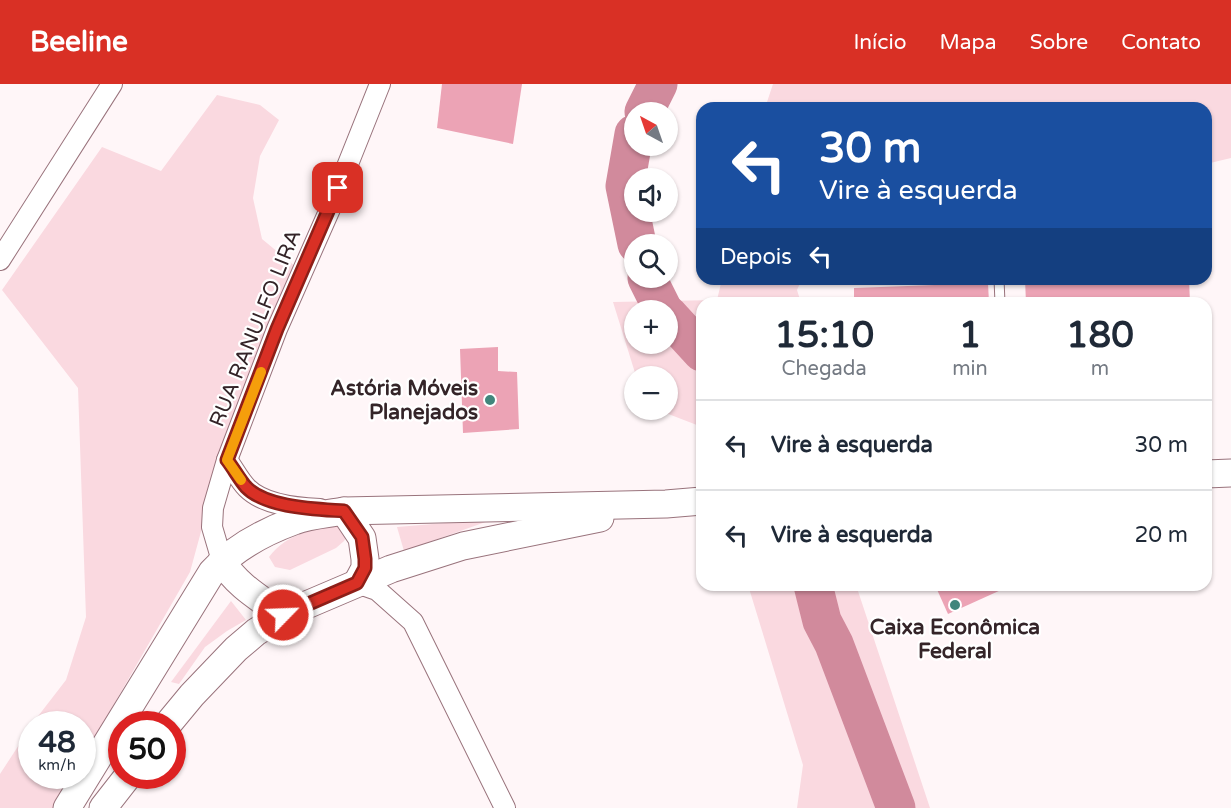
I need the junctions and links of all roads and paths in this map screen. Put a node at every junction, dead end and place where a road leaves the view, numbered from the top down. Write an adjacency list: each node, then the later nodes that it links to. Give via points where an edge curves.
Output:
1 (112, 84): 3 (street)
2 (380, 84): 4 (street, RUA RANULFO LIRA, via 277,329)
3 (0, 260)
4 (227, 460): 9 (street, via 248,489 269,501); 10 (street, RUA RANULFO LIRA, via 213,508 212,527)
5 (1231, 473): 6 (main road)
6 (1212, 474)
7 (696, 502): 8 (main road)
8 (666, 504): 9 (main road); 11 (main road, via 463,546)
9 (344, 511): 10 (main road, via 295,520 254,539); 11 (main road, via 362,537 365,568)
10 (222, 561): 12 (main road, via 240,584); 15 (main road, via 196,596)
11 (357, 583): 12 (main road); 17 (street, via 377,590 413,622)
12 (283, 615): 13 (main road, via 236,650)
13 (178, 711)
14 (118, 789): 16 (main road)
15 (67, 808)
16 (103, 808)
17 (505, 808)

